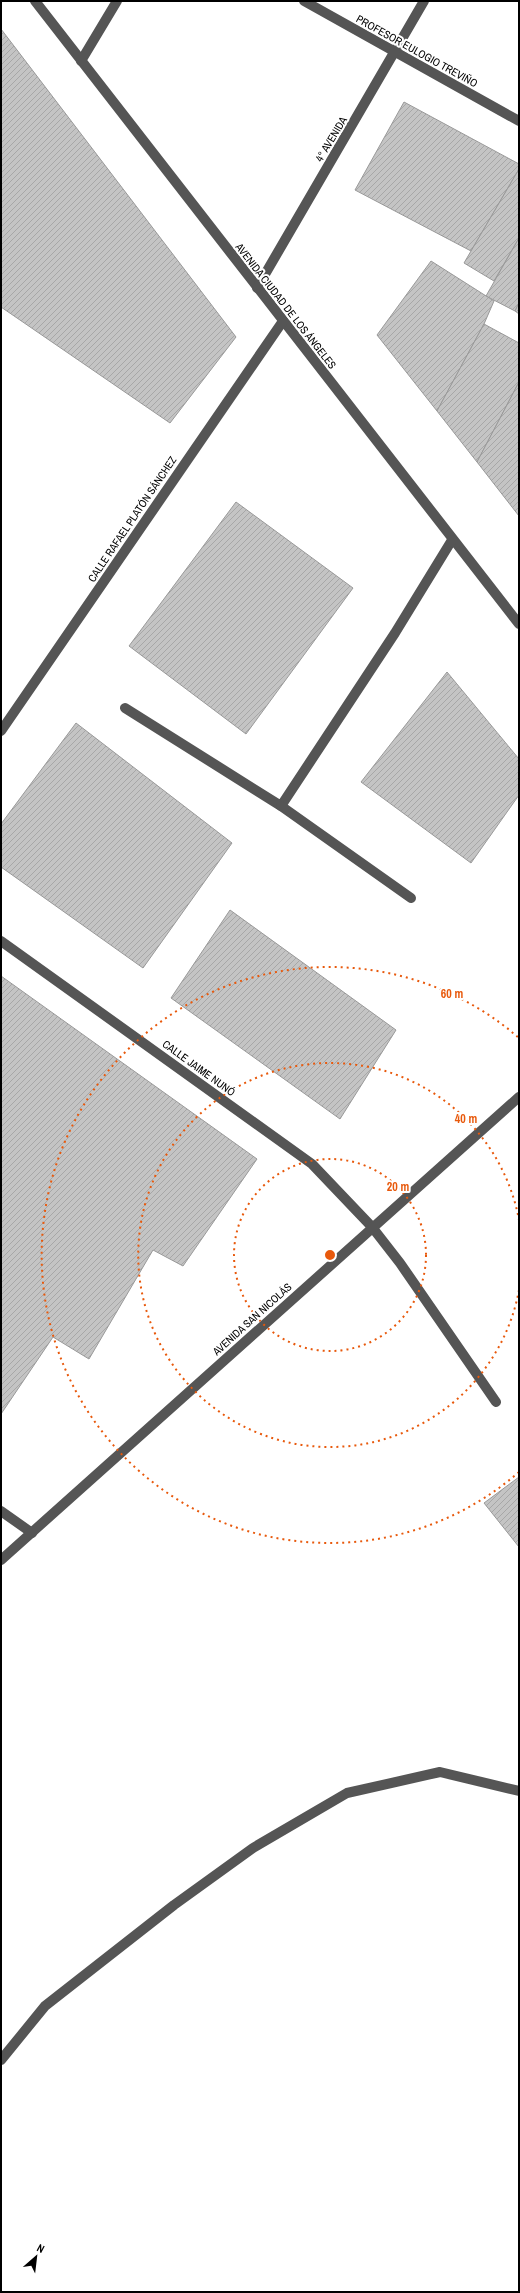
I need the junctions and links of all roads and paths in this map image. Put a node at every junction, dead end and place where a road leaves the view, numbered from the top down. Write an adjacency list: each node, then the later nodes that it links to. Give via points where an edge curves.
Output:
1 (35, 1): 6 (street, AVENIDA CIUDAD DE LOS ÁNGELES)
2 (117, 1): 6 (street)
3 (304, 1): 5 (street, PROFESOR EULOGIO TREVIÑO)
4 (424, 1): 5 (street, 4° AVENIDA)
5 (396, 53): 7 (street, PROFESOR EULOGIO TREVIÑO); 8 (street, 4° AVENIDA)
6 (81, 61): 8 (street, AVENIDA CIUDAD DE LOS ÁNGELES)
7 (519, 121)
8 (257, 288): 9 (street, AVENIDA CIUDAD DE LOS ÁNGELES)
9 (282, 321): 10 (street, AVENIDA CIUDAD DE LOS ÁNGELES); 13 (street, CALLE RAFAEL PLATÓN SÁNCHEZ)
10 (452, 540): 11 (street, AVENIDA CIUDAD DE LOS ÁNGELES); 14 (street)
11 (519, 624)
12 (125, 708): 14 (street)
13 (1, 731)
14 (280, 806): 15 (street)
15 (411, 898)
16 (1, 941): 18 (street, CALLE JAIME NUNÓ, via 312,1164)
17 (519, 1097): 18 (street, AVENIDA SAN NICOLÁS)
18 (372, 1227): 19 (street, CALLE JAIME NUNÓ, via 400,1263); 21 (street, AVENIDA SAN NICOLÁS)
19 (496, 1402)
20 (1, 1511): 21 (street)
21 (32, 1533): 22 (street, AVENIDA SAN NICOLÁS)
22 (1, 1560)
23 (519, 1791): 24 (street, via 440,1772 347,1793 254,1848 174,1905 44,2006)
24 (1, 2060)

